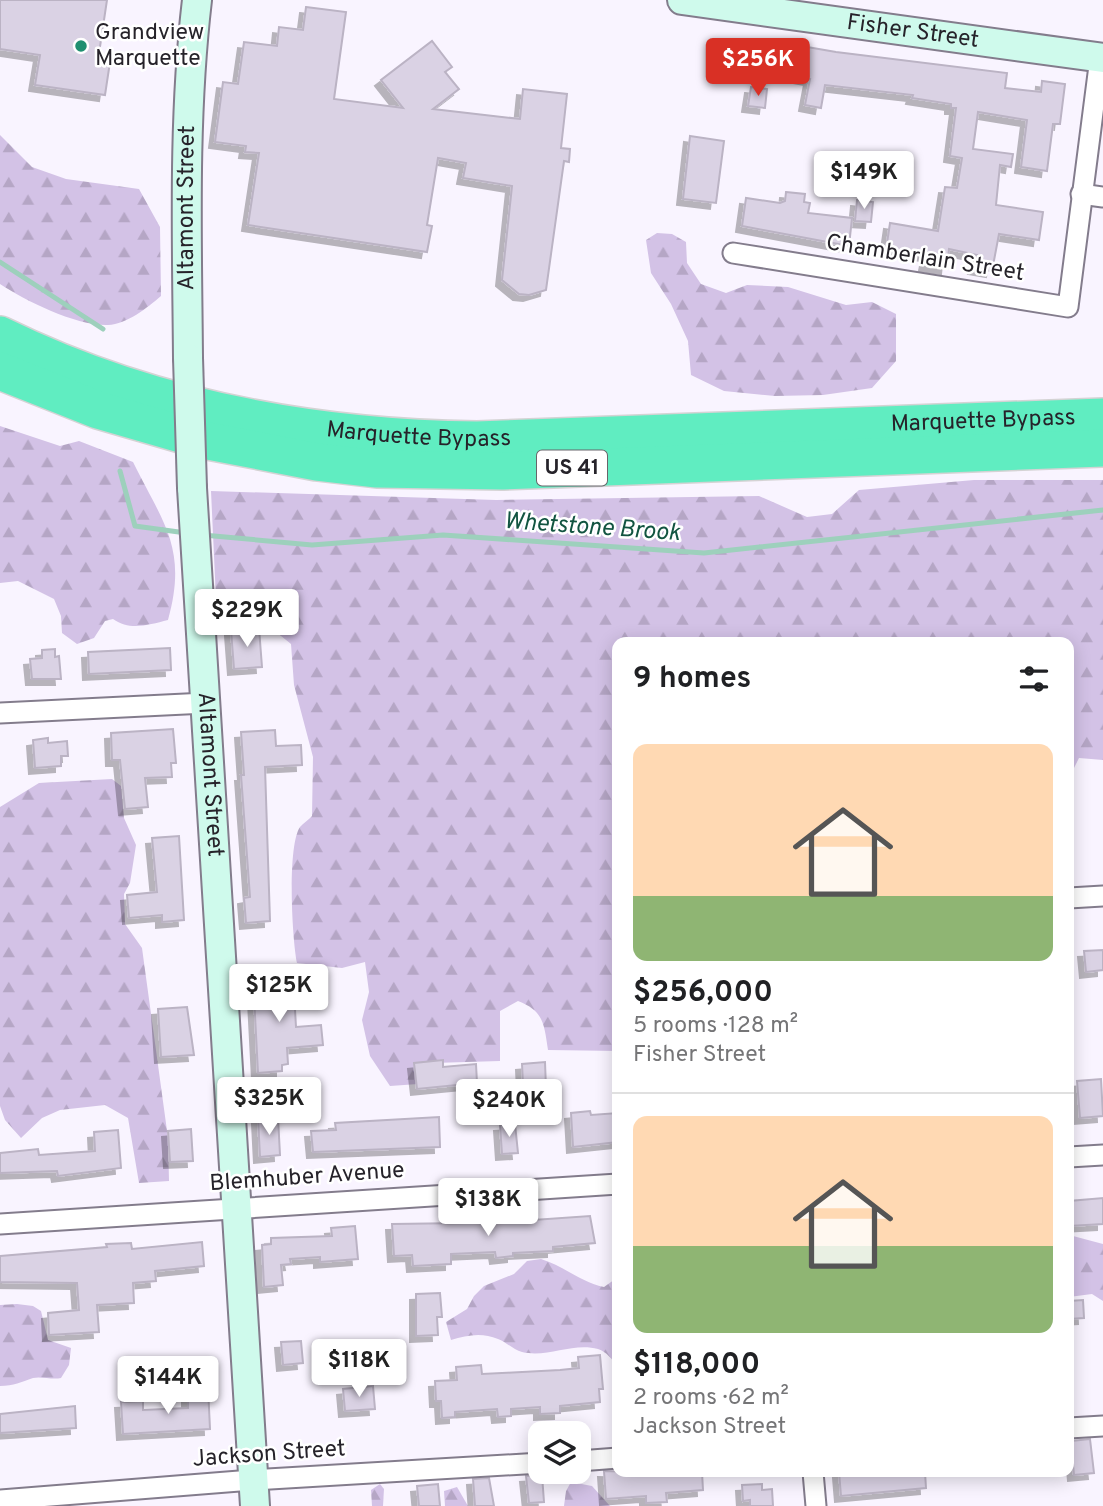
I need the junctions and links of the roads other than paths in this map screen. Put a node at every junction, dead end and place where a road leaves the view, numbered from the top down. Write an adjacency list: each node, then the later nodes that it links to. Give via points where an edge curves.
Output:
1 (197, 0): 11 (street, Altamont Street, bridge, via 186,150 188,358)
2 (682, 0): 3 (street, Fisher Street)
3 (1102, 51): 4 (street)
4 (1081, 194): 5 (street); 6 (street, Chamberlain Street, via 1068,307)
5 (1103, 197)
6 (733, 253)
7 (0, 335): 9 (highway, Marquette Bypass / US 41, via 141,392 267,422 369,436 477,440)
8 (0, 371): 10 (highway, Marquette Bypass / US 41, via 98,410 198,439 317,463 377,469 503,471)
9 (1103, 417)
10 (1103, 448)
11 (206, 703): 12 (street); 18 (street, Altamont Street)
12 (0, 713)
13 (1103, 896): 14 (street)
14 (1074, 898)
15 (1103, 1155): 16 (street)
16 (1074, 1157)
17 (612, 1184): 18 (street, Blemhuber Avenue)
18 (236, 1207): 19 (street, Blemhuber Avenue); 26 (street, Altamont Street)
19 (0, 1224)
20 (1103, 1426): 21 (street)
21 (1074, 1428)
22 (612, 1458): 23 (street)
23 (591, 1460)
24 (528, 1464): 26 (street, Jackson Street)
25 (813, 1477): 28 (street)
26 (253, 1493): 27 (street, Jackson Street)
27 (0, 1500)
28 (816, 1506)

